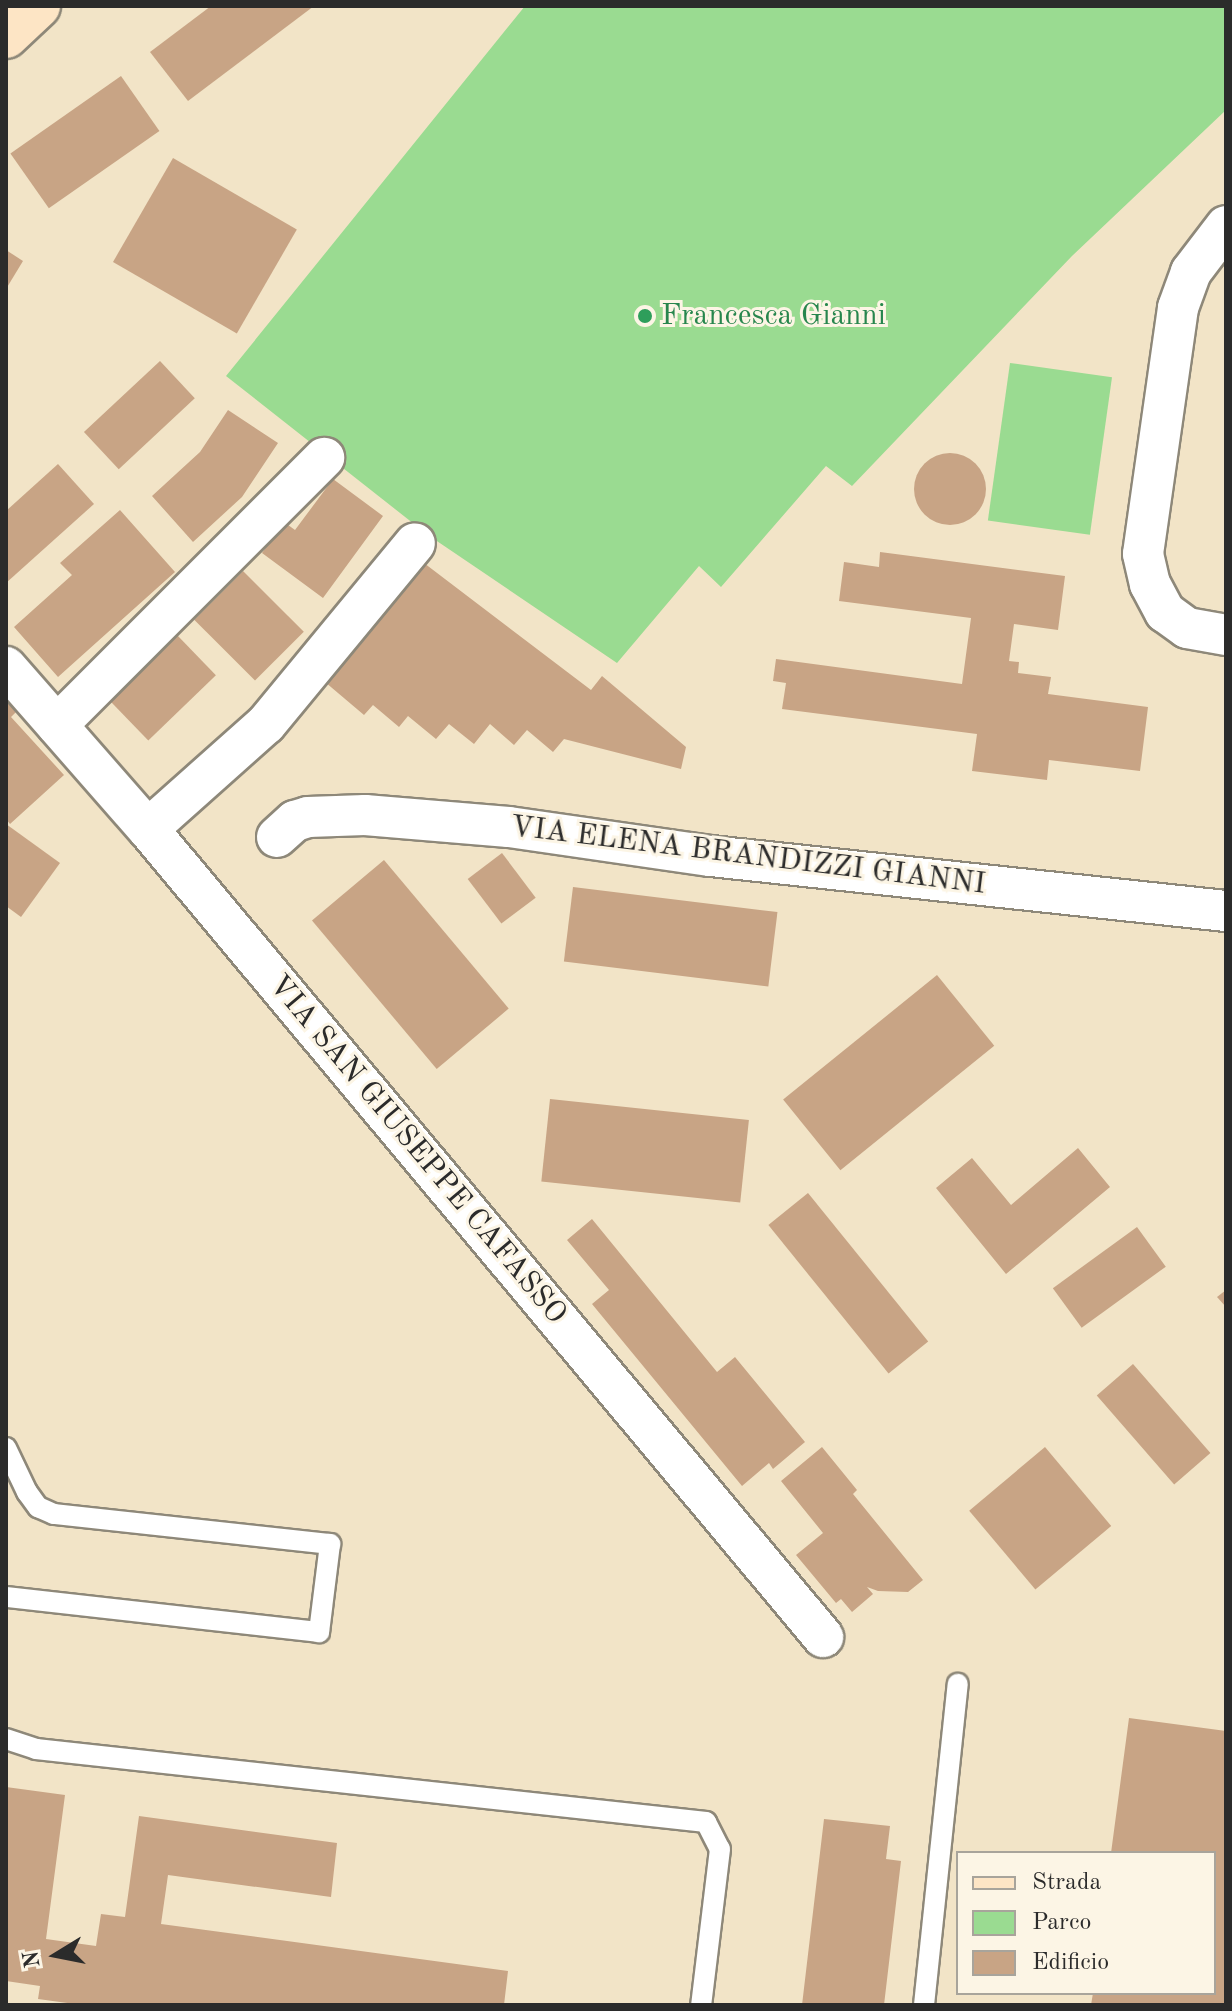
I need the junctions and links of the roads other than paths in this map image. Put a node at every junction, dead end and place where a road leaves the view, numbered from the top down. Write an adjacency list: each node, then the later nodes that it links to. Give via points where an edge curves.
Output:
1 (1226, 226): 4 (street, via 1191,272 1178,308 1143,554 1150,584 1165,612 1187,628)
2 (324, 458): 6 (street)
3 (415, 543): 7 (street, via 266,724)
4 (1226, 635)
5 (6, 667): 6 (street, VIA SAN GIUSEPPE CAFASSO)
6 (57, 725): 7 (street, VIA SAN GIUSEPPE CAFASSO)
7 (148, 829): 12 (street, VIA SAN GIUSEPPE CAFASSO)
8 (277, 837): 9 (street, VIA ELENA BRANDIZZI GIANNI, via 308,817 365,815 509,827 711,856)
9 (1226, 911)
10 (6, 1448): 11 (lane, via 38,1507 54,1514 330,1544 319,1632)
11 (6, 1597)
12 (823, 1637)
13 (958, 1684): 16 (lane)
14 (6, 1739): 15 (lane, via 36,1749 706,1822 720,1849)
15 (701, 2005)
16 (924, 2005)

